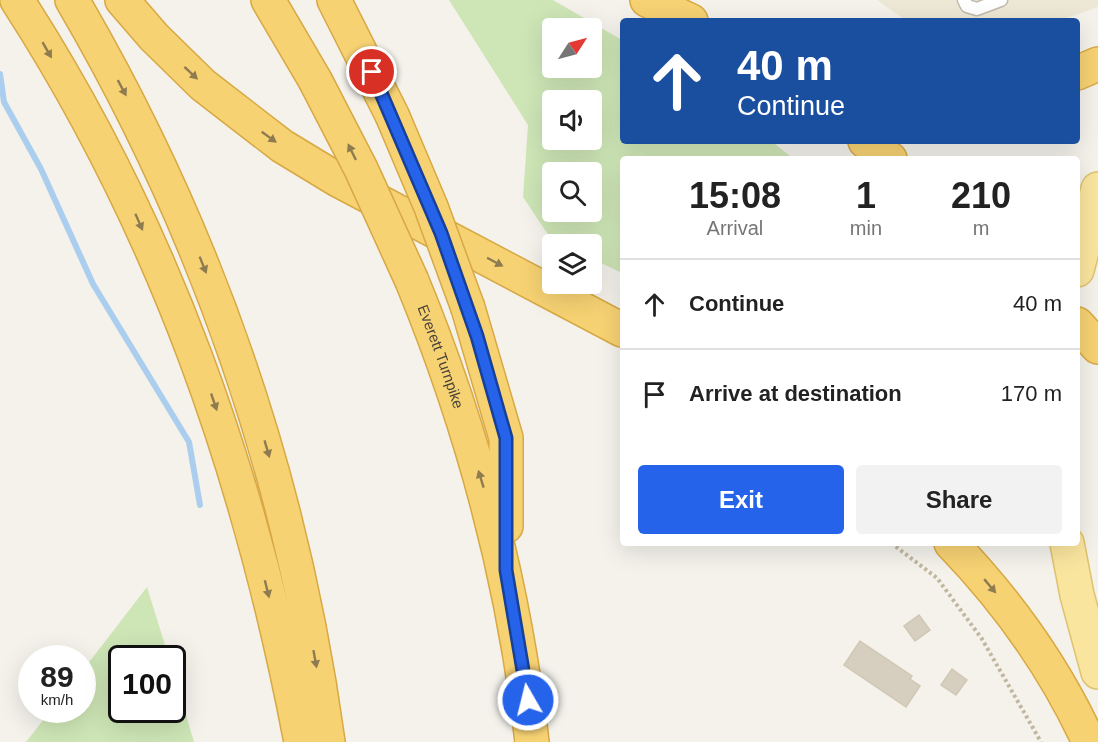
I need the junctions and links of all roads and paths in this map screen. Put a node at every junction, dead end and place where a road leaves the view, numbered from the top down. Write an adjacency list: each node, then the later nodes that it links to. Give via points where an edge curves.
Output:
1 (17, 0): 25 (highway, one-way to 25, via 80,106 132,206 197,354 250,525)
2 (72, 0): 26 (highway, one-way to 26, via 150,145 231,337 287,526)
3 (122, 0): 18 (highway, one-way to 18, via 186,70 282,146 338,180)
4 (268, 0): 23 (highway, Everett Turnpike, one-way to 4, bridge, via 451,385 412,281 357,161)
5 (334, 0): 23 (highway, bridge, via 392,115 468,308 506,438)
6 (646, 0): 9 (highway); 10 (highway)
7 (964, 0): 8 (lane, via 967,6 977,9)
8 (1001, 0)
9 (673, 18)
10 (685, 18)
11 (1098, 64): 12 (highway)
12 (1080, 72)
13 (869, 144): 14 (highway)
14 (886, 156)
15 (1098, 189): 16 (main road)
16 (1080, 258)
17 (1080, 327): 19 (highway)
18 (620, 329)
19 (1098, 347)
20 (895, 546): 28 (path, via 937,578 982,639)
21 (954, 546): 29 (highway, one-way to 29, via 1035,647)
22 (1068, 546): 24 (main road)
23 (506, 570): 27 (highway, Everett Turnpike)
24 (1098, 672)
25 (300, 742)
26 (328, 742)
27 (532, 742)
28 (1041, 742)
29 (1089, 742)

